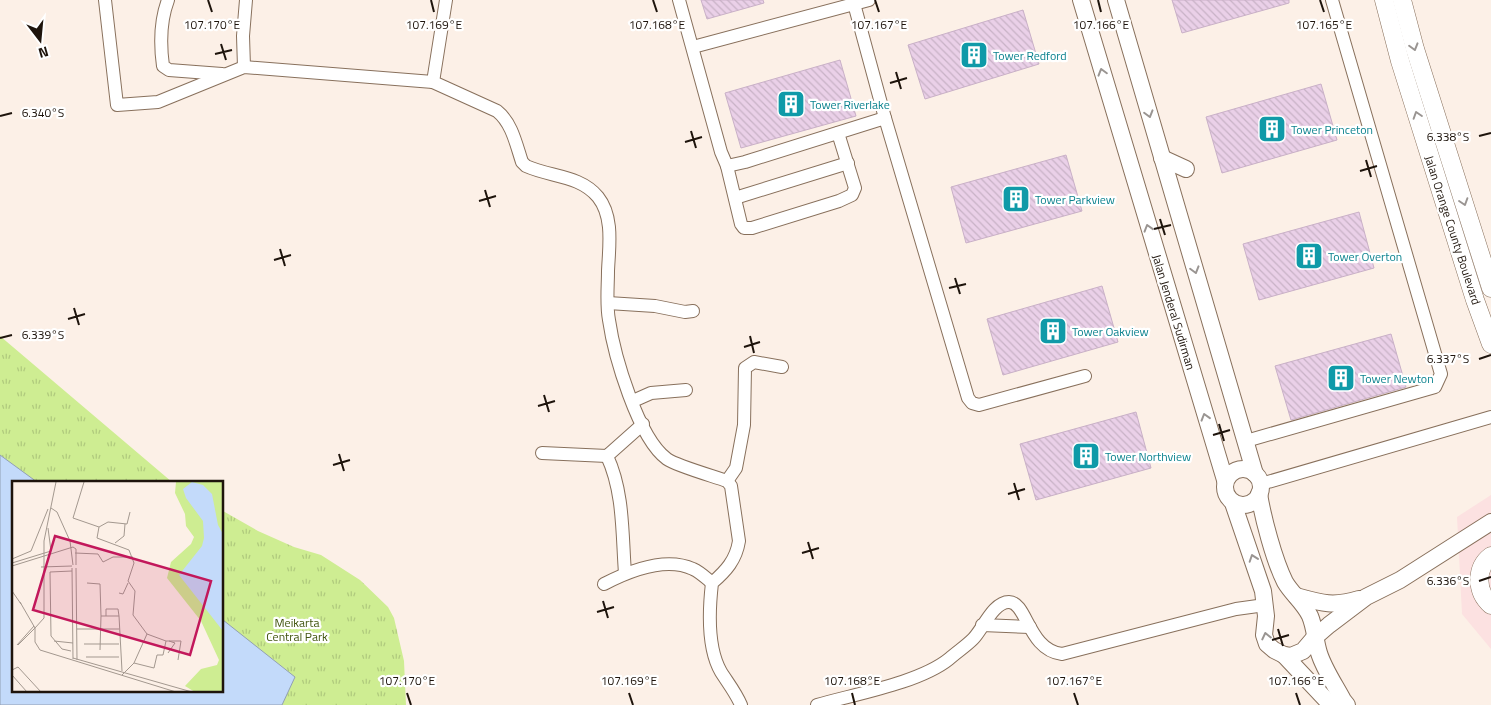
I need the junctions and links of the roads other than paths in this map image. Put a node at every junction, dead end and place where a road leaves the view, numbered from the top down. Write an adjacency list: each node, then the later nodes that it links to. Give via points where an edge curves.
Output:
1 (105, 0): 15 (street, via 117,105 158,102)
2 (168, 0): 15 (street, via 160,42 163,66 169,70)
3 (246, 0): 14 (street)
4 (446, 0): 16 (street)
5 (679, 0): 13 (street)
6 (869, 0): 12 (street)
7 (1081, 0): 37 (street, Jalan Jenderal Sudirman, one-way to 7)
8 (1116, 0): 19 (street, one-way to 19)
9 (1332, 0): 34 (street, via 1441,374 1435,387)
10 (1384, 0): 27 (main road, Jalan Orange County Boulevard, one-way to 10, via 1400,61)
11 (1402, 0): 24 (main road, Jalan Orange County Boulevard, one-way to 24)
12 (853, 2): 13 (street); 17 (street)
13 (693, 47): 21 (street)
14 (244, 67): 15 (street); 16 (street)
15 (225, 74)
16 (433, 82): 25 (street, via 503,116 526,166 575,180 599,198 606,212 609,230)
17 (885, 118): 18 (street); 29 (street, via 968,398 979,405)
18 (838, 133): 20 (street); 21 (street)
19 (1162, 158): 22 (street); 34 (street, one-way to 34)
20 (848, 163): 23 (street); 23 (street, via 855,188 852,195 752,228 744,228 741,224)
21 (727, 166): 23 (street)
22 (1186, 169)
23 (735, 198)
24 (1491, 288)
25 (608, 303): 26 (street); 31 (street, via 608,320)
26 (692, 311)
27 (1491, 344)
28 (782, 367): 38 (street, via 754,362 745,368 744,425 736,468)
29 (1085, 376)
30 (686, 390): 31 (street, via 651,393)
31 (632, 401): 33 (street)
32 (1491, 417): 39 (street)
33 (642, 424): 36 (street); 38 (street, via 668,460)
34 (1246, 441): 39 (street)
35 (542, 453): 36 (street)
36 (607, 456): 43 (street, via 615,472 618,491)
37 (1226, 480): 39 (street, via 1238,469 1248,470); 40 (street, via 1224,489)
38 (727, 481): 44 (street, via 733,494 737,551 727,570)
39 (1258, 484): 40 (street, via 1255,501 1241,506); 46 (street, via 1262,510 1280,569)
40 (1233, 503): 48 (street, one-way to 40, via 1259,577)
41 (1491, 522): 47 (street)
42 (1491, 556): 49 (main road, via 1482,565 1479,582)
43 (625, 573): 44 (street, via 678,564 693,568); 45 (street)
44 (712, 583): 54 (street, via 709,622 715,653 721,672)
45 (604, 584)
46 (1294, 593): 47 (street, via 1321,603 1342,604); 52 (street, via 1309,614 1315,628)
47 (1366, 598): 52 (street)
48 (1265, 605): 51 (street, via 1236,609 1062,654 1052,653 1038,641); 53 (street, one-way to 48, via 1267,644 1264,635)
49 (1491, 605)
50 (982, 626): 51 (street); 51 (street, via 1002,603 1011,602 1018,606); 55 (street, via 974,638 928,672)
51 (1030, 627)
52 (1314, 638): 53 (street, via 1297,654); 57 (street)
53 (1284, 656): 56 (street)
54 (741, 705)
55 (817, 705)
56 (1332, 705)
57 (1347, 705)

